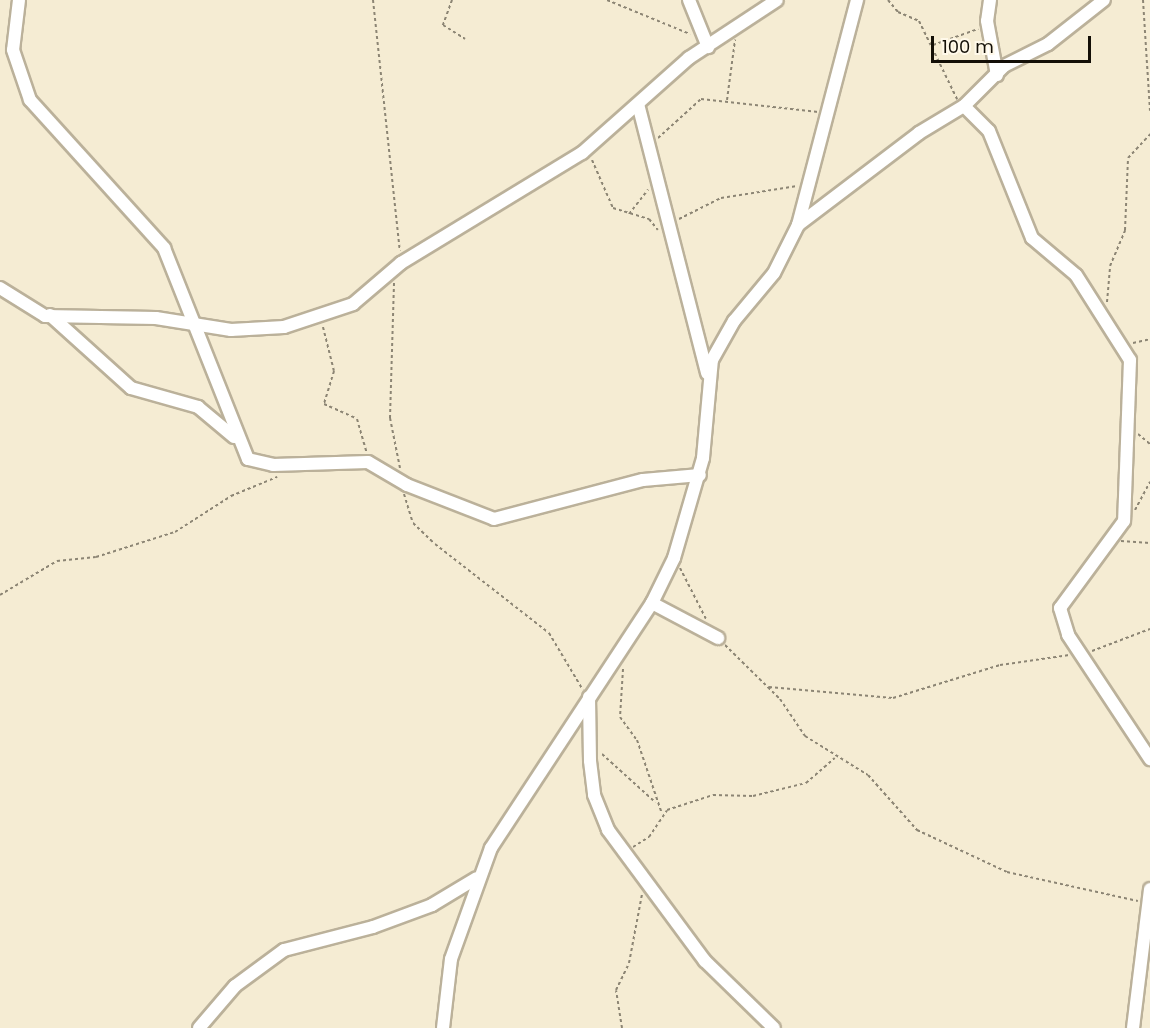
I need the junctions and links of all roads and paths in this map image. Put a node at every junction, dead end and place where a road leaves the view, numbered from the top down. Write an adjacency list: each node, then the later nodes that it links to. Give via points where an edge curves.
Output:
1 (19, 0): 36 (street, via 13,50 30,100 153,233)
2 (373, 0): 31 (path)
3 (452, 0): 14 (path, via 443,25)
4 (607, 0): 15 (path)
5 (690, 0): 15 (street)
6 (777, 0): 13 (street)
7 (857, 0): 22 (street)
8 (888, 0): 16 (path, via 898,12 919,21)
9 (990, 0): 12 (street)
10 (1104, 0): 17 (street)
11 (1143, 0): 21 (path)
12 (987, 21): 16 (path, via 965,38); 17 (street)
13 (735, 30): 15 (street); 18 (path)
14 (465, 39)
15 (706, 42): 19 (street)
16 (933, 45): 20 (path)
17 (997, 75): 20 (street)
18 (727, 100): 22 (path); 24 (path, via 694,100)
19 (638, 104): 24 (street); 25 (street)
20 (964, 106): 30 (street, via 924,129); 35 (street, via 989,131 1032,238 1068,266)
21 (1150, 111)
22 (826, 113): 27 (street)
23 (1150, 134): 35 (path, via 1126,168 1125,230 1107,283)
24 (648, 147): 26 (street)
25 (588, 148): 28 (path, via 613,208); 31 (street)
26 (656, 181): 28 (path); 29 (street)
27 (808, 184): 29 (path, via 721,198); 30 (street)
28 (629, 214): 29 (path, via 649,219 655,231)
29 (672, 223): 39 (street)
30 (798, 225): 39 (street, via 774,273 720,340)
31 (397, 266): 34 (street, via 361,301); 47 (path, via 390,418)
32 (0, 288): 33 (street)
33 (50, 315): 36 (street, via 156,318); 41 (street, via 131,388 198,407)
34 (320, 315): 36 (street, via 265,330); 43 (path, via 334,371 324,404 357,419)
35 (1111, 326): 38 (street)
36 (198, 328): 41 (street)
37 (1150, 339): 38 (path)
38 (1125, 350): 40 (street, via 1132,374)
39 (708, 376): 45 (street)
40 (1131, 428): 42 (path); 48 (street)
41 (239, 442): 43 (street, via 255,464)
42 (1150, 444)
43 (368, 462): 47 (street)
44 (283, 475): 51 (path, via 231,496 175,532 96,557 57,561)
45 (700, 475): 47 (street, via 643,480 494,519); 50 (street)
46 (1150, 482): 48 (path)
47 (402, 483): 58 (path, via 413,523 457,557 475,579 549,633)
48 (1120, 531): 49 (path, via 1129,545); 55 (street, via 1060,605 1062,622)
49 (1150, 543)
50 (674, 558): 52 (street); 54 (path)
51 (0, 595)
52 (652, 603): 54 (street); 58 (street)
53 (1150, 629): 55 (path)
54 (718, 638): 57 (path)
55 (1083, 654): 57 (path, via 1000,665 893,698); 61 (street)
56 (623, 666): 62 (path, via 620,717 637,740)
57 (769, 687): 60 (path, via 805,736)
58 (590, 696): 64 (street, via 594,795 608,830); 66 (street)
59 (599, 750): 62 (path, via 631,785)
60 (835, 758): 63 (path, via 806,783 753,796 713,795); 68 (path, via 868,775 918,830 996,868)
61 (1150, 759)
62 (657, 804): 63 (path)
63 (663, 814): 64 (path, via 649,837)
64 (625, 852): 65 (street)
65 (644, 876): 71 (path, via 629,963 616,990); 72 (street, via 705,961)
66 (477, 878): 69 (street, via 432,905 364,930 284,950 235,986); 70 (street, via 451,959)
67 (1150, 889): 68 (street)
68 (1147, 904): 73 (street)
69 (199, 1028)
70 (443, 1028)
71 (622, 1028)
72 (774, 1028)
73 (1133, 1028)

